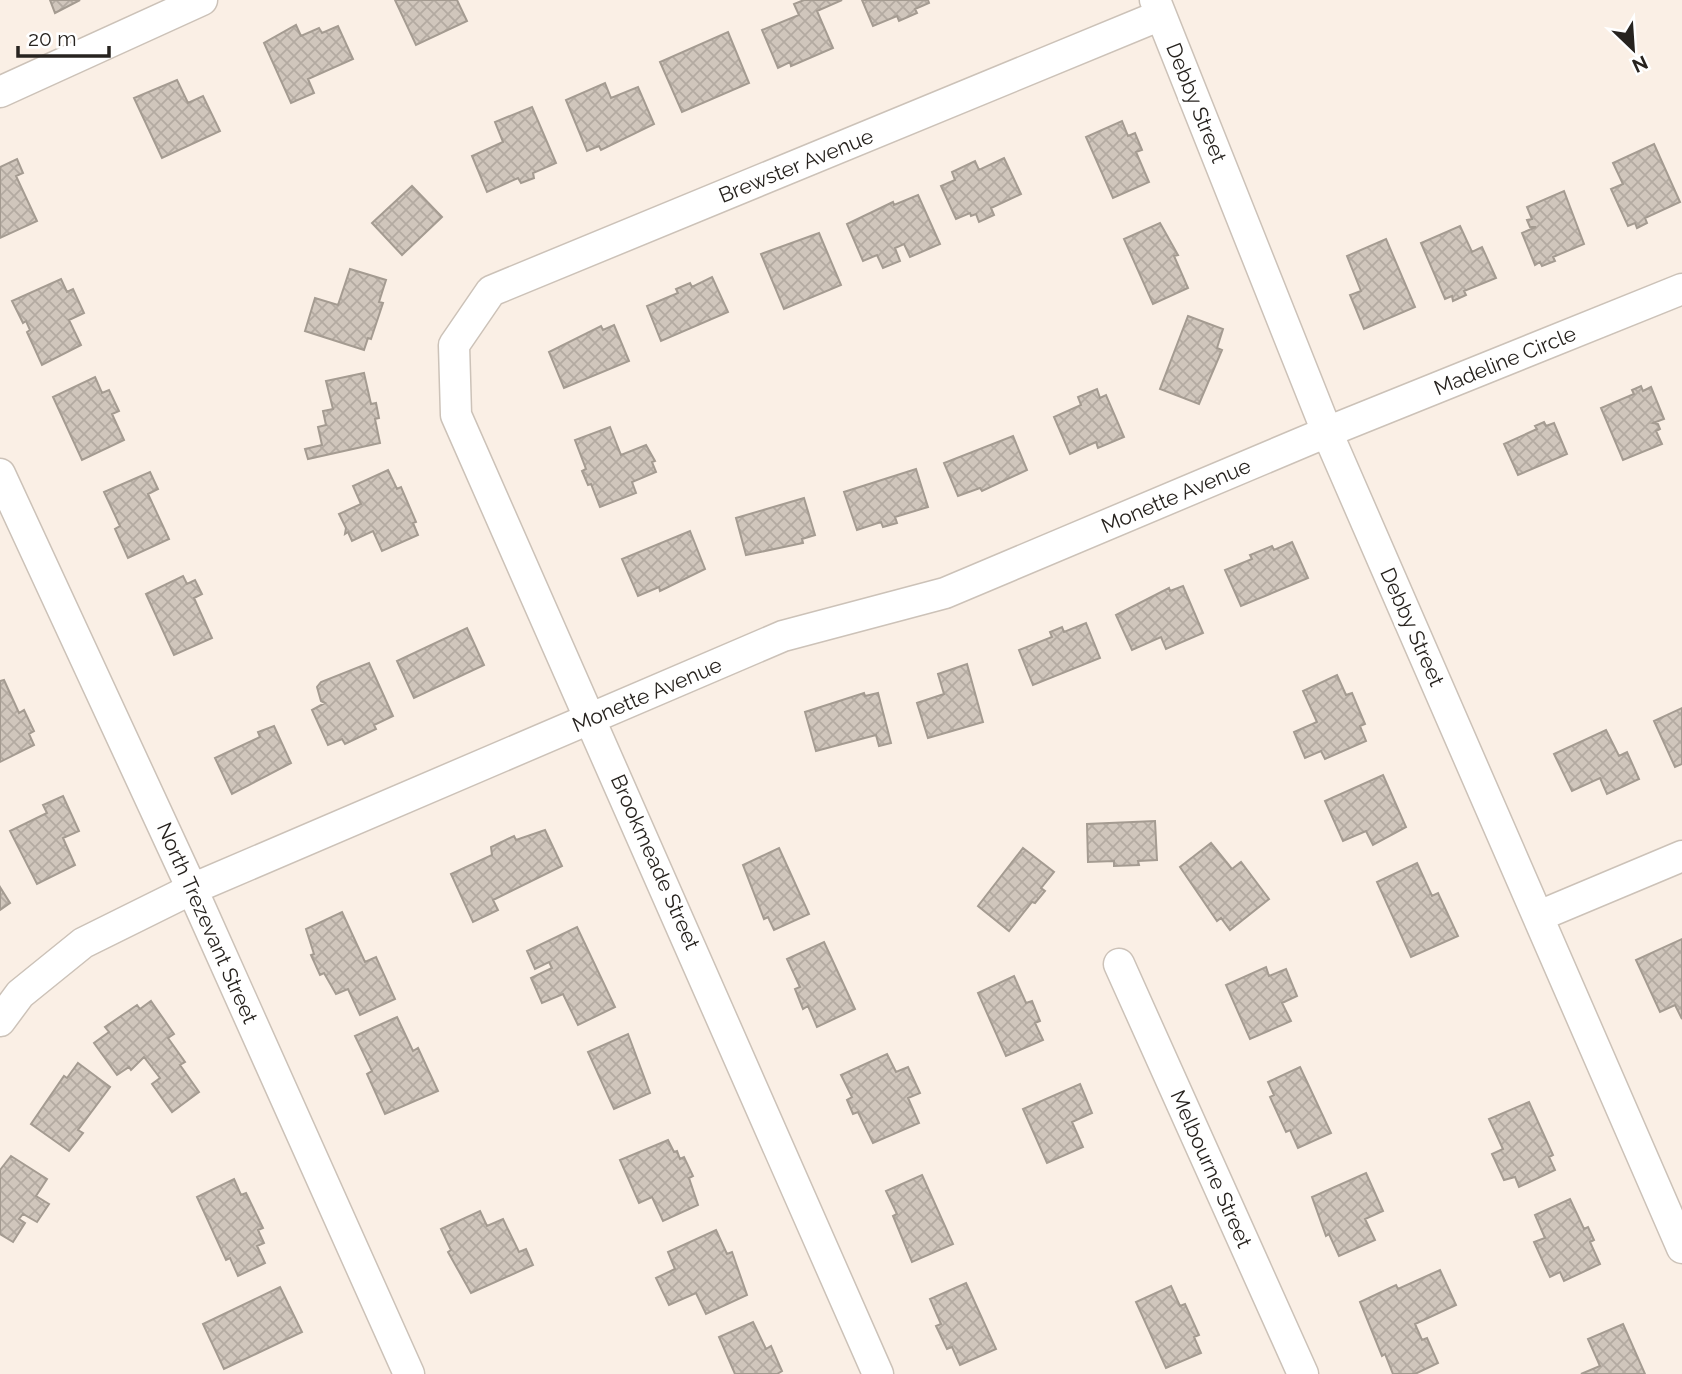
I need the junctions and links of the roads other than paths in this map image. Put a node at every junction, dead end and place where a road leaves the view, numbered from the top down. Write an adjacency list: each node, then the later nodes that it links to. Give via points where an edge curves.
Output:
1 (202, 0): 3 (street)
2 (1158, 7): 5 (street, Brewster Avenue, via 491,291); 6 (street, Debby Street)
3 (0, 92)
4 (1682, 289): 6 (street, Madeline Circle)
5 (454, 345): 8 (street, Brookmeade Street, via 456,415)
6 (1327, 432): 8 (street, Monette Avenue, via 945,593 783,636); 11 (street, Debby Street)
7 (0, 474): 10 (street, North Trezevant Street)
8 (592, 719): 10 (street, Monette Avenue); 16 (street, Brookmeade Street)
9 (1682, 856): 11 (street)
10 (192, 889): 13 (street, Monette Avenue, via 83,943 20,994); 15 (street, North Trezevant Street)
11 (1539, 916): 14 (street, Debby Street)
12 (1119, 964): 17 (street, Melbourne Street)
13 (0, 1021)
14 (1682, 1248)
15 (409, 1374)
16 (878, 1374)
17 (1303, 1374)

